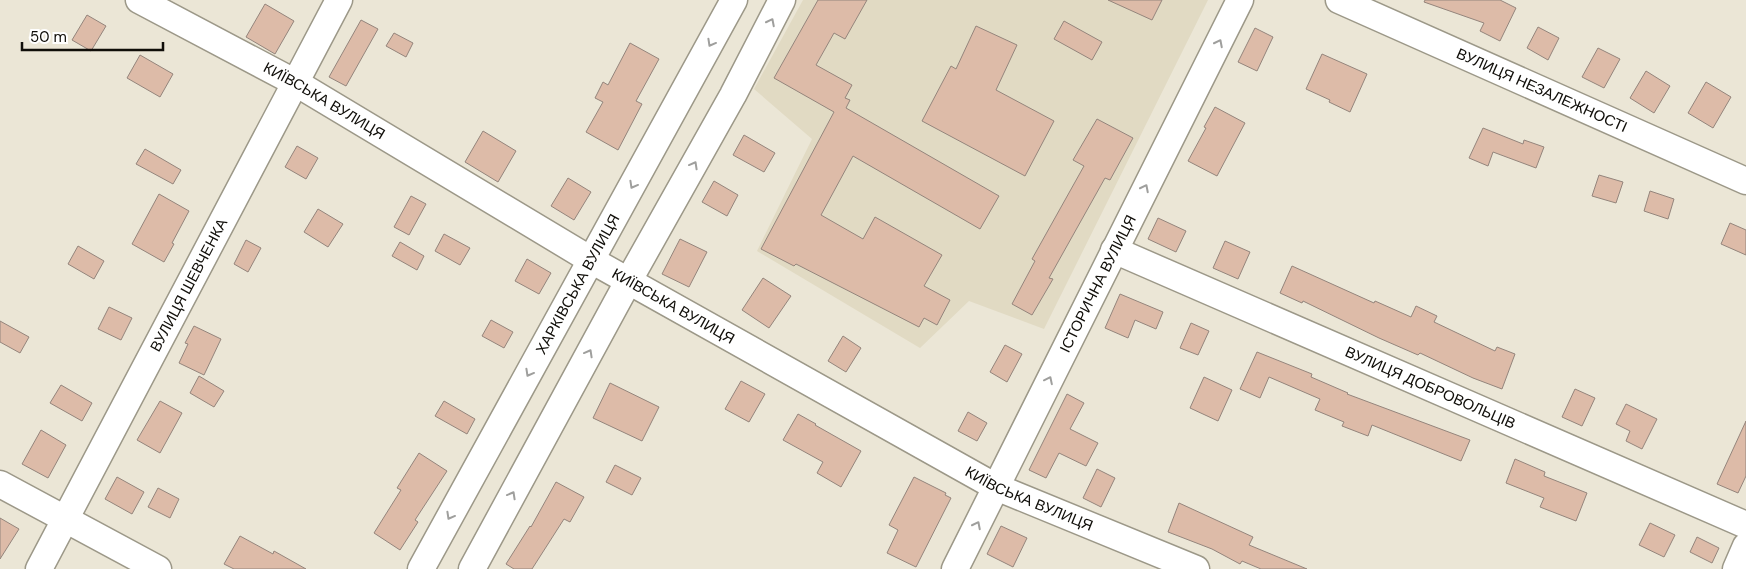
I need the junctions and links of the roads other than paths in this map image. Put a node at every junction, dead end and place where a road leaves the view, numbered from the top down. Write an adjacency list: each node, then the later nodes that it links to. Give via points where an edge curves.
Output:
1 (139, 0): 7 (street, КИЇВСЬКА ВУЛИЦЯ)
2 (339, 0): 7 (street, ВУЛИЦЯ ШЕВЧЕНКА)
3 (734, 0): 10 (street, ХАРКІВСЬКА ВУЛИЦЯ, one-way to 10)
4 (782, 0): 11 (street, one-way to 4, via 733,95)
5 (1240, 0): 9 (street, ІСТОРИЧНА ВУЛИЦЯ, one-way to 5)
6 (1339, 0): 8 (street, ВУЛИЦЯ НЕЗАЛЕЖНОСТІ)
7 (296, 83): 10 (street, КИЇВСЬКА ВУЛИЦЯ); 14 (street, ВУЛИЦЯ ШЕВЧЕНКА)
8 (1746, 181)
9 (1114, 250): 13 (street, ІСТОРИЧНА ВУЛИЦЯ, one-way to 9); 15 (street, ВУЛИЦЯ ДОБРОВОЛЬЦІВ)
10 (591, 260): 11 (street, КИЇВСЬКА ВУЛИЦЯ); 19 (street, ХАРКІВСЬКА ВУЛИЦЯ, one-way to 19)
11 (629, 280): 13 (street, КИЇВСЬКА ВУЛИЦЯ); 20 (street, one-way to 11)
12 (0, 484): 14 (street)
13 (996, 487): 21 (street, ІСТОРИЧНА ВУЛИЦЯ, one-way to 13); 22 (street, КИЇВСЬКА ВУЛИЦЯ)
14 (66, 520): 17 (street, ВУЛИЦЯ ШЕВЧЕНКА); 18 (street)
15 (1746, 525)
16 (1746, 546): 23 (street)
17 (39, 569)
18 (158, 569)
19 (420, 569)
20 (472, 569)
21 (955, 569)
22 (1196, 569)
23 (1736, 569)

